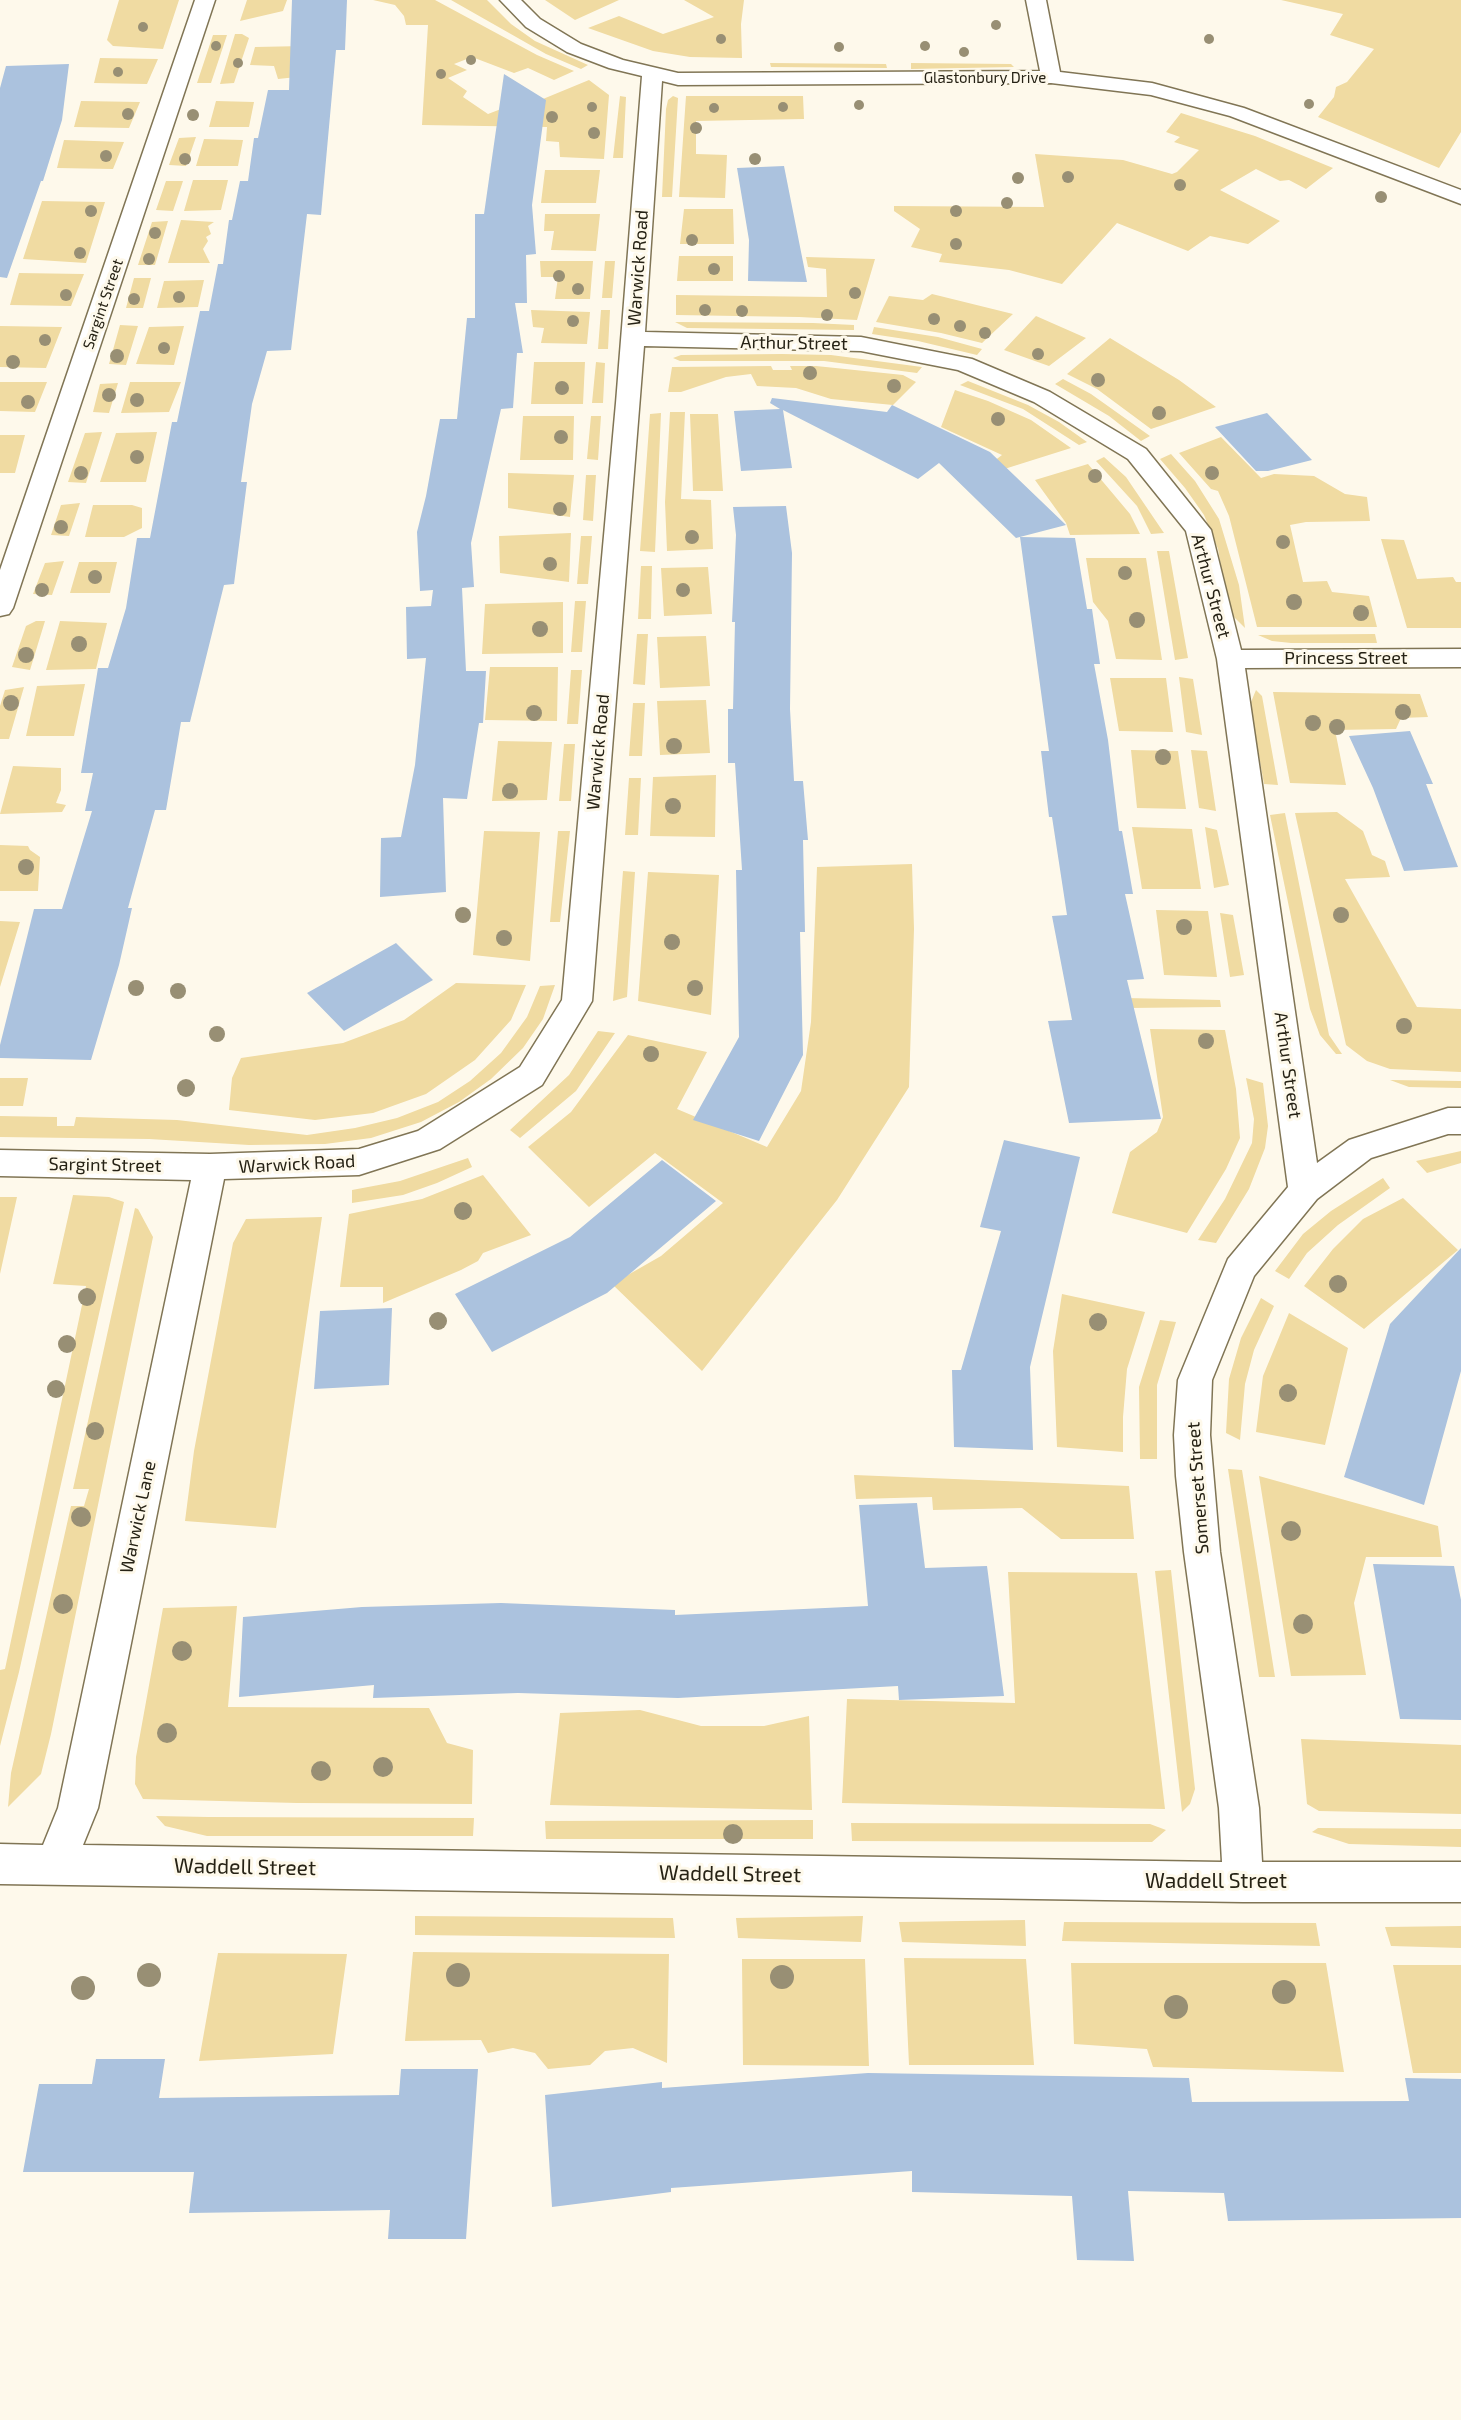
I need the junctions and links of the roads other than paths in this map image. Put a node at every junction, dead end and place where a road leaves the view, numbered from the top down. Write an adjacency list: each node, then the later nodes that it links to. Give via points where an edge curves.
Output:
1 (205, 0): 8 (street, Sargint Street)
2 (510, 0): 4 (street, Glastonbury Drive, via 533,23 574,48)
3 (1036, 0): 5 (street)
4 (652, 73): 5 (street, Glastonbury Drive, via 678,79); 7 (street, Warwick Road)
5 (1051, 77): 6 (street, Glastonbury Drive, via 1152,89 1237,112)
6 (1461, 198)
7 (633, 339): 10 (street, Arthur Street, via 861,344 964,364 1042,397 1137,454 1198,530); 13 (street, Warwick Road, via 577,1001 531,1076 429,1140 359,1162)
8 (0, 608)
9 (1461, 658): 10 (street, Princess Street)
10 (1230, 659): 14 (street, Arthur Street)
11 (1461, 1121): 14 (street, Somerset Street, via 1448,1121 1360,1149)
12 (0, 1162): 13 (street, Sargint Street)
13 (210, 1167): 16 (street, Warwick Lane, via 78,1808)
14 (1305, 1190): 17 (street, Somerset Street, via 1240,1269 1195,1380 1194,1476 1239,1809)
15 (0, 1864): 16 (street, Waddell Street)
16 (55, 1864): 17 (street, Waddell Street)
17 (1243, 1882): 18 (street, Waddell Street)
18 (1461, 1882)

